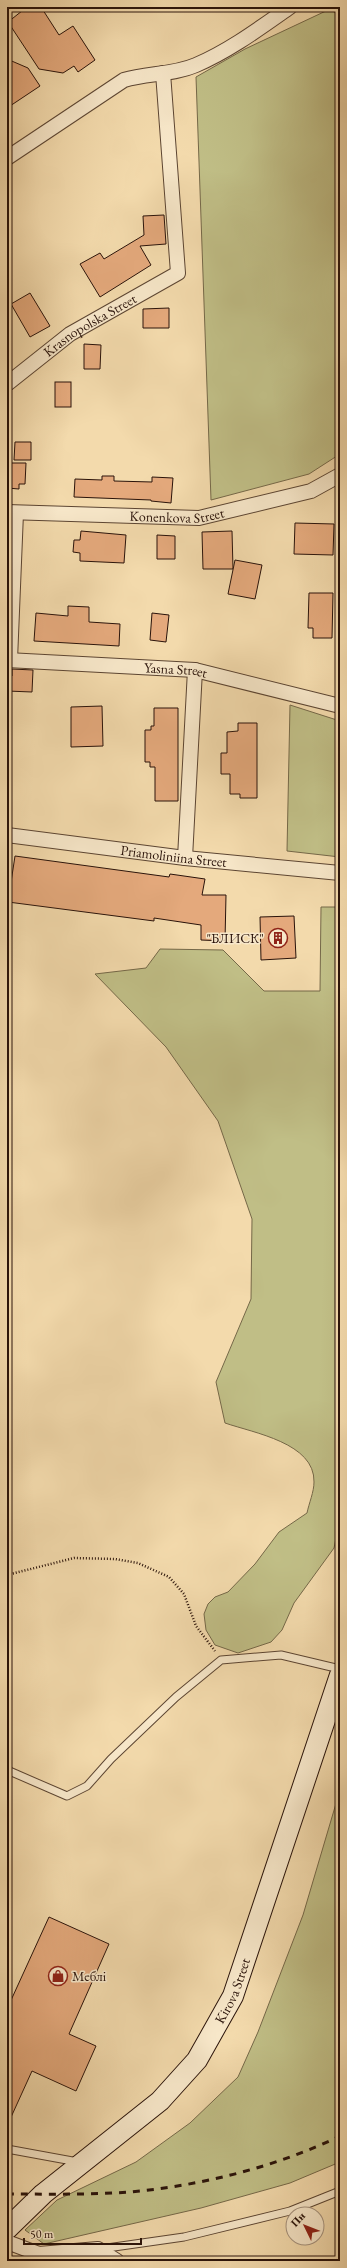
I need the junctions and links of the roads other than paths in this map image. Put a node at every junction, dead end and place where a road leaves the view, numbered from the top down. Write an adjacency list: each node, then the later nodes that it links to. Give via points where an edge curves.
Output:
1 (290, 7): 2 (street, via 231,47 195,66)
2 (164, 73): 3 (street, via 140,75 124,80); 4 (street, Krasnopolska Street, via 178,273 70,334)
3 (7, 158)
4 (7, 384)
5 (340, 474): 6 (street, Konenkova Street, via 311,491 199,518)
6 (11, 512): 7 (street)
7 (9, 660): 8 (street, Yasna Street)
8 (194, 670): 9 (street, Yasna Street); 11 (street)
9 (340, 706)
10 (7, 835): 11 (street, Priamoliniina Street)
11 (185, 858): 12 (street, Priamoliniina Street)
12 (340, 873)
13 (340, 1669): 15 (lane, via 281,1655 221,1660 176,1697 87,1786 67,1796)
14 (340, 1675): 17 (main road, Kirova Street, via 233,1996 197,2060 165,2095)
15 (7, 1770)
16 (7, 2149): 17 (lane)
17 (82, 2162): 19 (main road, Kirova Street, via 43,2194)
18 (340, 2191): 21 (lane, via 290,2211 184,2237)
19 (7, 2229)
20 (7, 2242): 21 (street, via 39,2254)
21 (98, 2249): 22 (street)
22 (117, 2261)

